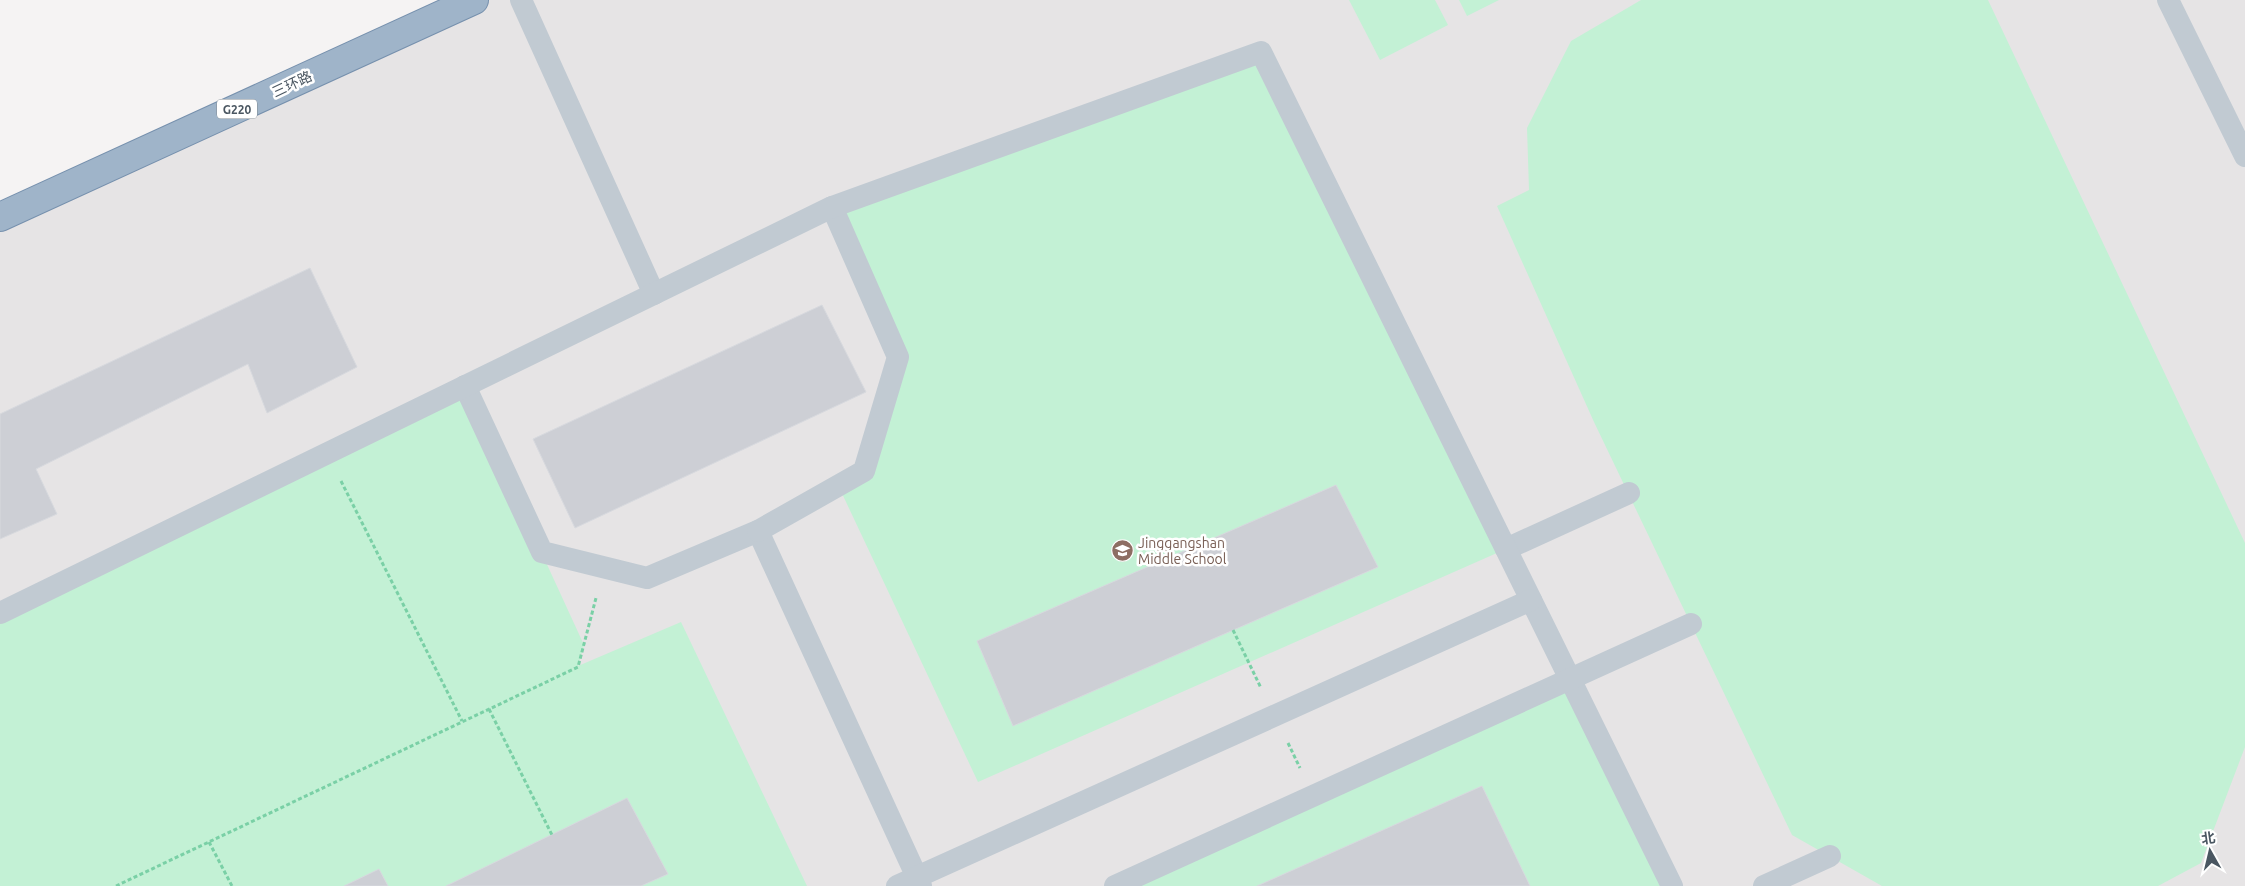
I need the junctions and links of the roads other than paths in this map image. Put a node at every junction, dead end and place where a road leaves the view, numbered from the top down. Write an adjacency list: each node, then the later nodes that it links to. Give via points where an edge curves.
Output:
1 (474, 0): 6 (highway, 三环路 / G220)
2 (521, 0): 7 (lane)
3 (2168, 0): 4 (lane)
4 (2245, 156)
5 (832, 207): 7 (lane); 10 (lane, via 898,357 864,471); 11 (lane, via 1261,52)
6 (0, 217)
7 (654, 294): 8 (lane)
8 (465, 386): 10 (lane, via 542,552 647,578); 13 (lane)
9 (1628, 493): 11 (lane)
10 (758, 531): 17 (lane)
11 (1506, 549): 12 (lane)
12 (1531, 600): 15 (lane); 17 (lane)
13 (0, 613)
14 (1692, 624): 15 (lane)
15 (1569, 678): 18 (lane); 19 (lane)
16 (1830, 856): 20 (lane)
17 (912, 883)
18 (1115, 886)
19 (1672, 886)
20 (1764, 886)

